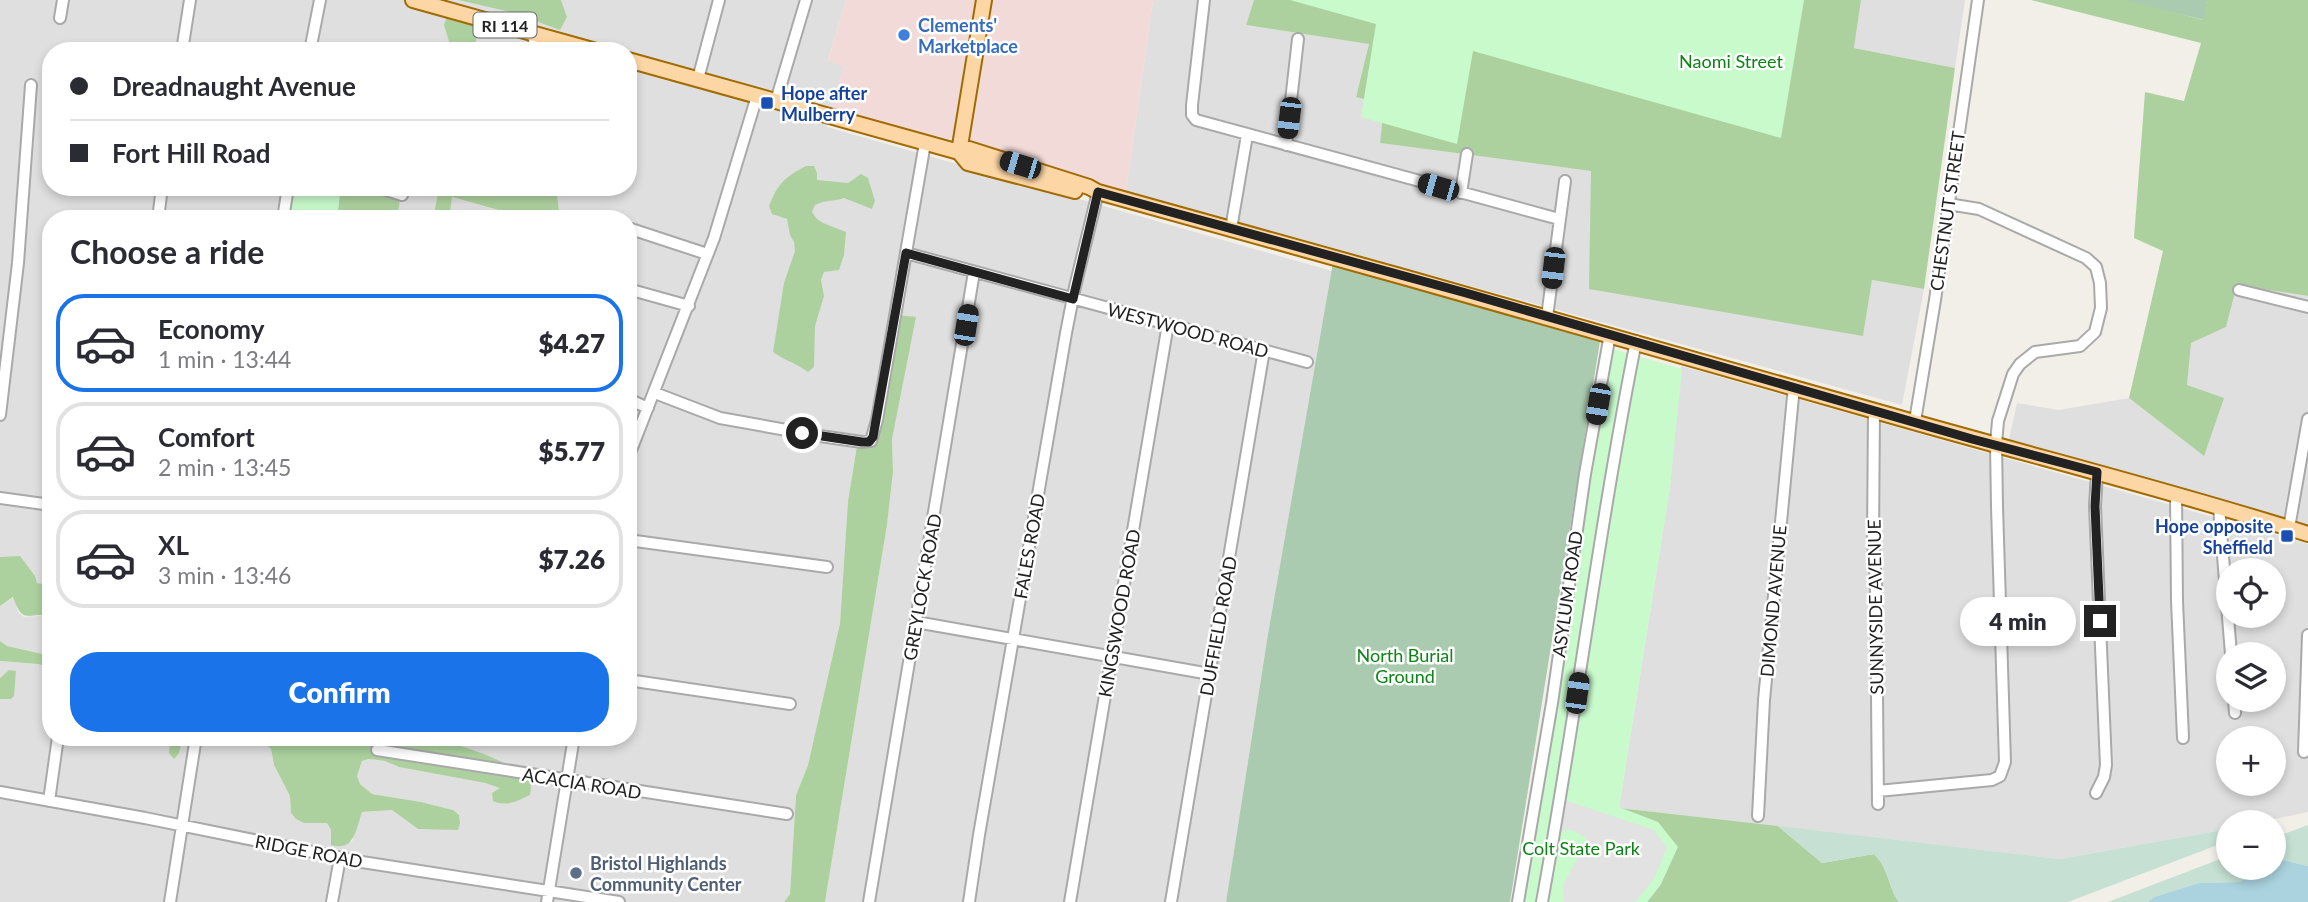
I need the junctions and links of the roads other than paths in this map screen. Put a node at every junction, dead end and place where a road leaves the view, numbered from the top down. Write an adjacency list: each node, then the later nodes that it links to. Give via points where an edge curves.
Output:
1 (63, 0): 10 (street)
2 (190, 0): 13 (street)
3 (320, 0): 14 (street)
4 (413, 0): 11 (main road, RI 114)
5 (719, 0): 18 (street)
6 (806, 0): 21 (street)
7 (984, 0): 25 (main road)
8 (1204, 0): 22 (street, via 1192,115)
9 (1978, 0): 30 (street, CHESTNUT STREET)
10 (60, 18)
11 (536, 34): 15 (street); 16 (main road, RI 114)
12 (1298, 39): 24 (street)
13 (183, 42)
14 (312, 42)
15 (534, 42)
16 (559, 42)
17 (637, 62): 18 (main road)
18 (698, 79): 20 (main road)
19 (31, 85): 53 (street, via 18,263)
20 (757, 96): 21 (main road); 35 (street)
21 (776, 101): 23 (main road)
22 (1247, 135): 24 (street); 32 (street)
23 (925, 143): 25 (main road); 34 (street)
24 (1286, 145): 29 (street)
25 (959, 152): 28 (main road, via 968,163 1087,195)
26 (1467, 154): 29 (street)
27 (1565, 181): 31 (street)
28 (1098, 192): 32 (main road); 39 (street, FALES ROAD)
29 (1461, 193): 31 (street)
30 (1948, 204): 55 (street, CHESTNUT STREET); 57 (street, via 1979,209 2067,248 2090,261 2098,274 2101,308 2095,332 2080,346 2035,352 2020,364 1998,421)
31 (1559, 219): 42 (street)
32 (1231, 229): 42 (main road)
33 (637, 231): 35 (street)
34 (906, 253): 36 (street, WESTWOOD ROAD); 49 (street, via 877,420 869,442 720,418)
35 (707, 254): 40 (street)
36 (974, 272): 39 (street, WESTWOOD ROAD); 67 (street, GREYLOCK ROAD)
37 (2239, 290): 41 (street)
38 (637, 292): 40 (street)
39 (1073, 299): 43 (street, WESTWOOD ROAD); 69 (street, FALES ROAD)
40 (689, 306): 49 (street)
41 (2308, 307)
42 (1547, 317): 44 (main road)
43 (1168, 324): 46 (street, WESTWOOD ROAD); 71 (street, KINGSWOOD ROAD)
44 (1610, 334): 45 (main road); 90 (street, ASYLUM ROAD)
45 (1636, 341): 48 (main road); 92 (street, ASYLUM ROAD)
46 (1264, 350): 47 (street, WESTWOOD ROAD); 72 (street, DUFFIELD ROAD)
47 (1307, 362)
48 (1794, 386): 52 (main road); 88 (street, DIMOND AVENUE, via 1764,700)
49 (655, 393): 51 (street)
50 (637, 403): 51 (street)
51 (648, 408): 56 (street)
52 (1874, 410): 55 (main road); 82 (street, SUNNYSIDE AVENUE)
53 (0, 415)
54 (2308, 419): 63 (street)
55 (1914, 422): 57 (main road)
56 (637, 436)
57 (1996, 444): 58 (main road); 82 (street, via 2005,762 2001,774 1992,780)
58 (2097, 472): 59 (main road); 84 (street, via 2106,765)
59 (2176, 495): 62 (main road); 75 (street)
60 (0, 498): 61 (street)
61 (42, 504)
62 (2219, 507): 63 (main road); 70 (street)
63 (2289, 528): 64 (main road)
64 (2308, 534)
65 (637, 541): 66 (street)
66 (827, 567)
67 (916, 622): 69 (street); 97 (street, GREYLOCK ROAD)
68 (2308, 635): 80 (street)
69 (1013, 638): 71 (street); 98 (street, FALES ROAD)
70 (2230, 642)
71 (1112, 655): 72 (street); 99 (street, KINGSWOOD ROAD)
72 (1210, 674): 100 (street, DUFFIELD ROAD)
73 (637, 681): 74 (street)
74 (790, 704)
75 (2183, 738)
76 (57, 746): 85 (street)
77 (195, 746): 89 (street)
78 (572, 746): 81 (street)
79 (377, 750): 81 (street, ACACIA ROAD)
80 (2304, 752)
81 (567, 780): 87 (street, ACACIA ROAD); 93 (street)
82 (1878, 791): 86 (street, SUNNYSIDE AVENUE)
83 (0, 792): 85 (street, RIDGE ROAD)
84 (2096, 793)
85 (49, 800): 89 (street, RIDGE ROAD)
86 (1878, 804)
87 (787, 814)
88 (1758, 816)
89 (182, 826): 91 (street, RIDGE ROAD); 94 (street)
90 (1526, 855): 92 (street); 101 (street, ASYLUM ROAD)
91 (340, 858): 93 (street, RIDGE ROAD); 95 (street)
92 (1550, 859): 102 (street, ASYLUM ROAD)
93 (548, 897): 96 (street, RIDGE ROAD)
94 (170, 902)
95 (332, 902)
96 (619, 902)
97 (869, 902)
98 (969, 902)
99 (1070, 902)
100 (1171, 902)
101 (1518, 902)
102 (1542, 902)

